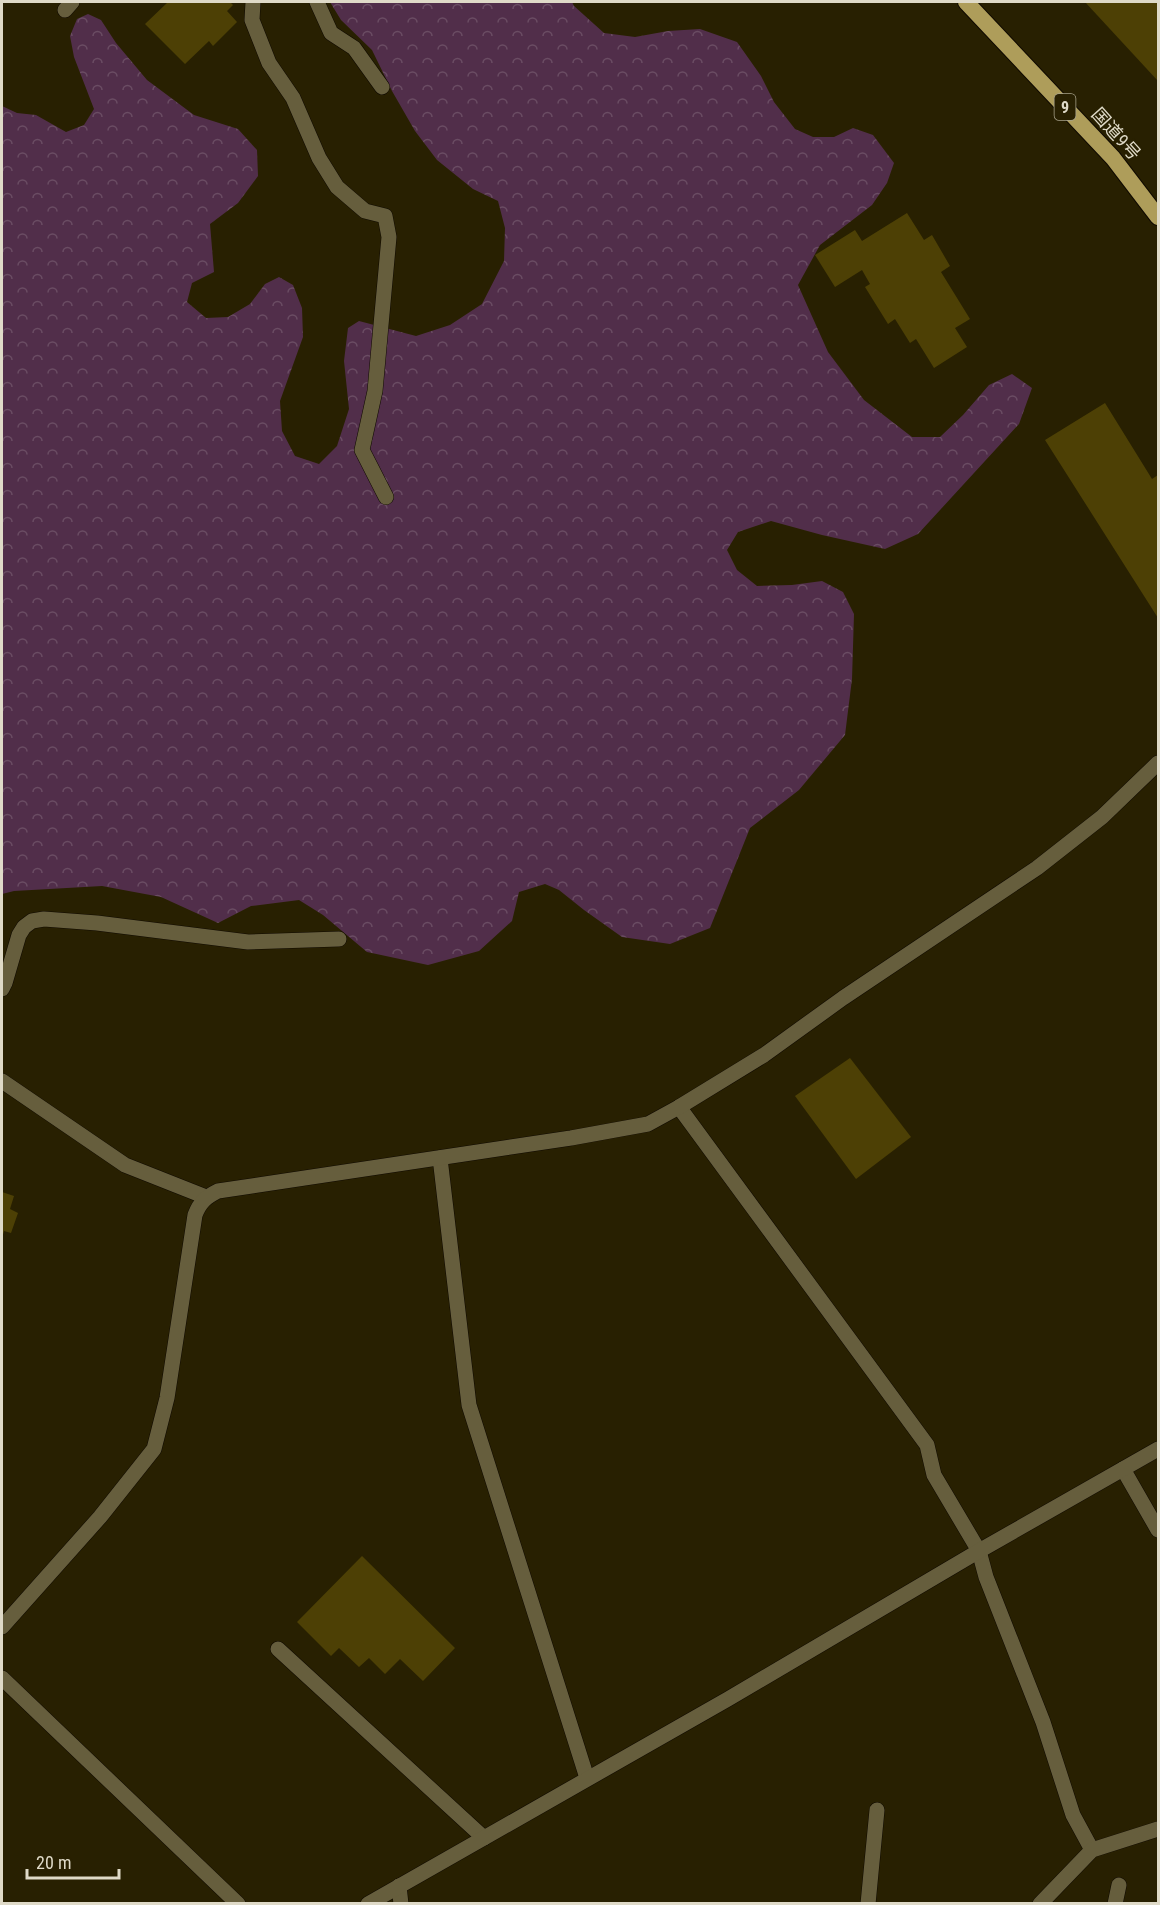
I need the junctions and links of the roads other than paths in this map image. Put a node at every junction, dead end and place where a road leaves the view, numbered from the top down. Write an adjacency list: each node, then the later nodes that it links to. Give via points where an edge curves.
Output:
1 (253, 2): 6 (street, via 252,20 269,63 293,98 337,187 364,211 386,216 389,237 375,391 362,450)
2 (317, 2): 4 (street, via 331,33 354,48)
3 (966, 2): 5 (highway, 国道9号 / 9, via 1113,158)
4 (381, 87)
5 (1158, 217)
6 (386, 497)
7 (1158, 763): 11 (street, via 1102,817 1037,868 764,1054)
8 (339, 939): 9 (street, via 248,942 44,919 32,921 19,935)
9 (2, 989)
10 (2, 1081): 13 (street, via 125,1165)
11 (679, 1107): 12 (street, via 648,1124); 17 (street, via 927,1445 934,1475)
12 (440, 1158): 13 (street, via 218,1191); 21 (street, via 469,1405)
13 (206, 1197): 18 (street, via 195,1215 167,1398 154,1449 100,1517)
14 (1158, 1449): 15 (street)
15 (1123, 1470): 16 (street); 17 (street)
16 (1158, 1530)
17 (979, 1551): 21 (street); 25 (street, via 1073,1815)
18 (2, 1627)
19 (278, 1649): 24 (street)
20 (2, 1678): 28 (street)
21 (587, 1778): 24 (street)
22 (877, 1810): 31 (street)
23 (1158, 1829): 25 (street)
24 (484, 1838): 27 (street)
25 (1092, 1850): 32 (street)
26 (1119, 1885): 33 (street)
27 (399, 1886): 29 (street); 30 (street)
28 (238, 1904)
29 (368, 1904)
30 (401, 1904)
31 (868, 1904)
32 (1040, 1904)
33 (1115, 1904)

